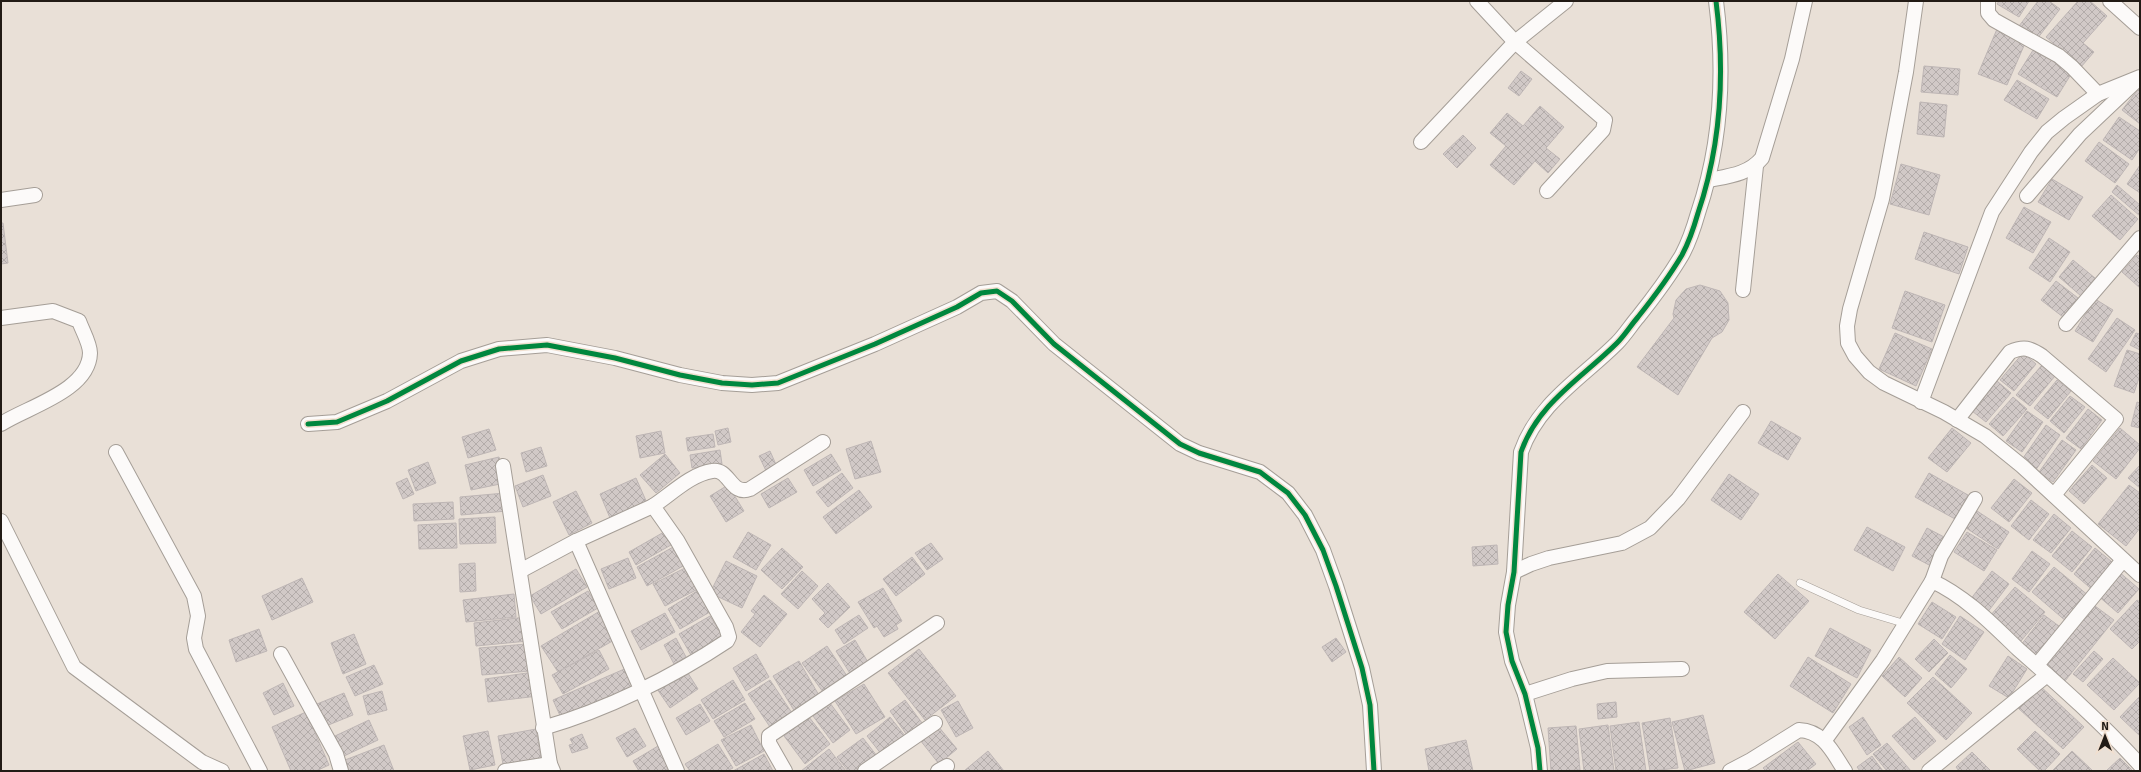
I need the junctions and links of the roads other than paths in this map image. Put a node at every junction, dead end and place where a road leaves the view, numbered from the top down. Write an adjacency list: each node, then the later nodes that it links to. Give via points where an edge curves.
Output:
1 (1477, 1): 9 (street)
2 (1566, 1): 9 (street)
3 (1716, 1): 13 (street, via 1721,60 1718,121)
4 (1805, 1): 12 (street, via 1792,59 1762,158)
5 (1916, 1): 22 (street, via 1906,72 1882,200 1847,326 1848,343 1869,372 1884,383)
6 (1988, 1): 10 (street, via 1988,13 1994,20 2059,56)
7 (2110, 1): 8 (street)
8 (2140, 28)
9 (1515, 42): 11 (street); 14 (street, via 1605,120 1603,130)
10 (2098, 94): 16 (street, via 2140,77 2080,134); 22 (street, via 2047,132 1992,212)
11 (1421, 142)
12 (1756, 166): 13 (street, via 1736,175); 19 (street)
13 (1709, 180): 37 (street, via 1682,254 1659,292 1618,342 1552,401 1526,436 1519,461)
14 (1547, 190)
15 (35, 195): 17 (street)
16 (2027, 196)
17 (1, 200)
18 (2140, 238): 21 (street)
19 (1743, 290)
20 (1, 318): 25 (street, via 53,311 79,321 90,352 86,370 70,387)
21 (2066, 324)
22 (1921, 402): 24 (street)
23 (1743, 412): 37 (street, via 1678,499 1650,528 1622,543 1550,558)
24 (1957, 420): 30 (street, via 1985,436); 30 (street, via 2010,352 2030,348 2042,356 2116,419)
25 (1, 424)
26 (308, 424): 60 (street, via 337,422 387,401 461,360 499,349 547,345 722,383 778,383 875,344 957,307 981,293 998,292 1012,301 1054,344 1180,444 1199,453 1260,472 1288,493 1305,515 1323,550 1350,631 1370,705)
27 (823, 442): 32 (street, via 743,492 736,489 722,473 713,470 698,476)
28 (116, 452): 54 (street, via 194,596 198,616 194,638 196,649)
29 (503, 466): 36 (street)
30 (2054, 495): 35 (street)
31 (1975, 499): 39 (street, via 1940,556)
32 (654, 506): 34 (street); 46 (street, via 677,540 726,627 729,637 728,641)
33 (1, 521): 53 (street, via 74,667 202,762)
34 (576, 541): 36 (street); 46 (street)
35 (2123, 560): 38 (street); 45 (street)
36 (520, 571): 49 (street)
37 (1514, 572): 47 (street, via 1506,632 1512,661)
38 (2140, 575)
39 (1932, 581): 42 (street); 45 (street, via 1962,599)
40 (1800, 583): 42 (lane, via 1859,610)
41 (937, 623): 58 (street, via 769,736 769,743)
42 (1906, 624): 50 (street)
43 (281, 654): 55 (street, via 336,754)
44 (1682, 669): 47 (street, via 1607,671)
45 (2042, 670): 51 (street); 64 (street)
46 (642, 688): 49 (street, via 578,718); 57 (street)
47 (1525, 694): 61 (street, via 1538,748)
48 (935, 723): 59 (street)
49 (544, 728): 52 (street)
50 (1825, 740): 62 (street, via 1806,730 1799,730); 63 (street)
51 (2140, 765)
52 (551, 767): 56 (street)
53 (222, 771)
54 (260, 771)
55 (341, 771)
56 (505, 771)
57 (678, 771)
58 (785, 771)
59 (865, 771)
60 (1374, 771)
61 (1540, 771)
62 (1730, 771)
63 (1845, 771)
64 (1929, 771)

